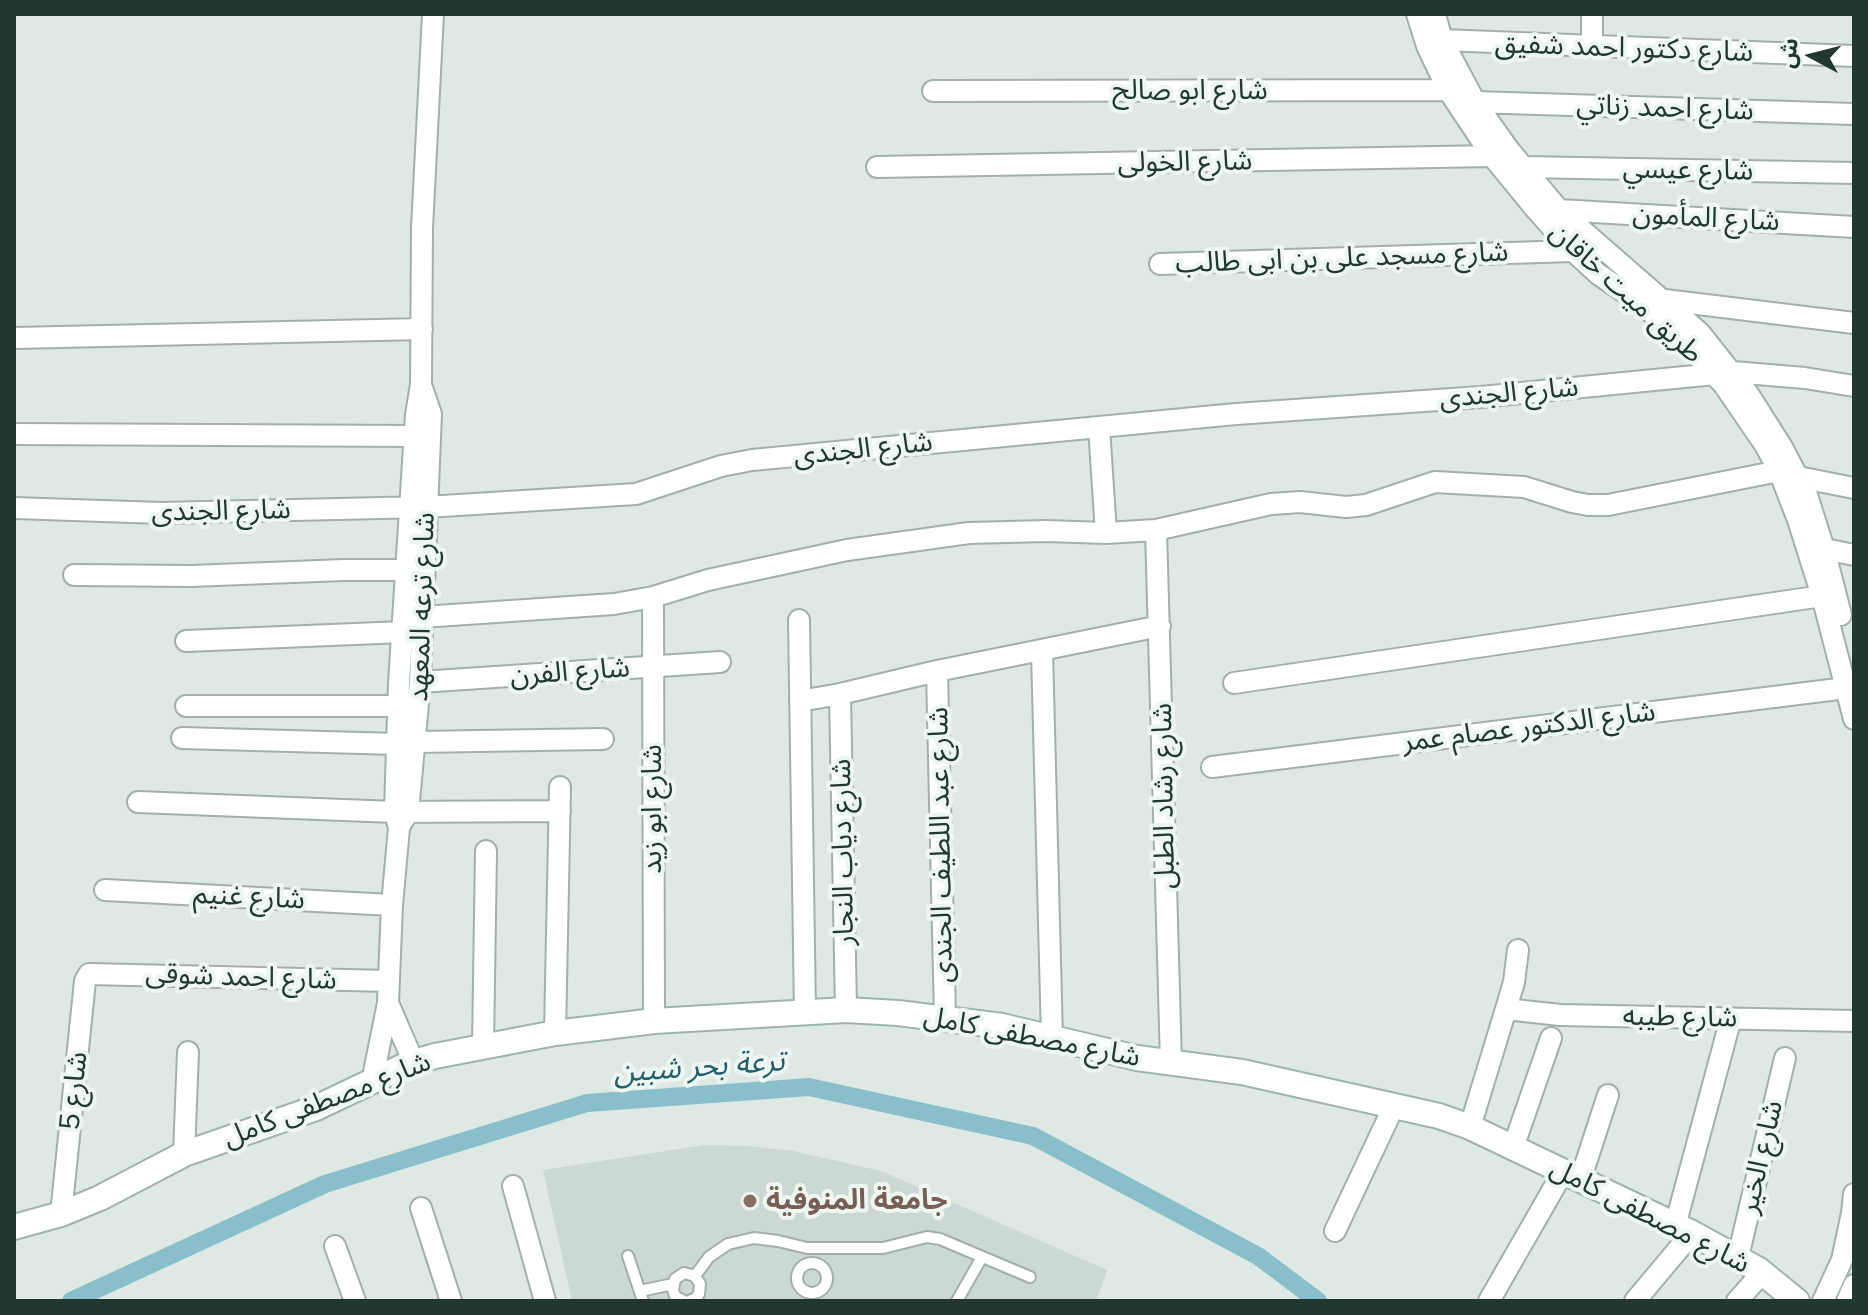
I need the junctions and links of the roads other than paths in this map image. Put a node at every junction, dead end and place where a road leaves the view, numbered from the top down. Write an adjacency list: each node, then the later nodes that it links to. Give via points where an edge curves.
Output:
1 (433, 14): 22 (street, شارع ترعه المعهد)
2 (1417, 14): 8 (street, طريق ميت خاقان)
3 (1435, 14): 5 (street, طريق ميت خاقان)
4 (1592, 14): 6 (street)
5 (1442, 40): 6 (street, شارع دكتور احمد شفيق); 10 (street, طريق ميت خاقان)
6 (1592, 47): 7 (street, شارع دكتور احمد شفيق)
7 (1854, 56)
8 (1448, 90): 9 (street, شارع ابو صالح); 12 (street, طريق ميت خاقان)
9 (933, 91)
10 (1475, 102): 11 (street, شارع احمد زناتي); 14 (street, طريق ميت خاقان)
11 (1854, 114)
12 (1492, 156): 13 (street, شارع الخولى); 18 (street, طريق ميت خاقان)
13 (877, 167)
14 (1523, 167): 15 (street, شارع عيسي); 16 (street, طريق ميت خاقان)
15 (1854, 173)
16 (1559, 210): 17 (street, شارع المأمون); 20 (street, طريق ميت خاقان)
17 (1854, 227)
18 (1573, 251): 19 (street, شارع مسجد على بن ابى طالب); 24 (street, طريق ميت خاقان)
19 (1160, 264)
20 (1665, 300): 21 (street); 24 (street, طريق ميت خاقان, via 1700,333)
21 (1854, 323)
22 (422, 329): 23 (street); 25 (street, شارع ترعه المعهد)
23 (14, 338)
24 (1724, 373): 26 (street, شارع الجندى); 27 (street, شارع الجندى); 30 (street, طريق ميت خاقان, via 1766,420)
25 (421, 384): 29 (street, شارع ترعه المعهد); 32 (street, شارع ترعه المعهد, via 431,414)
26 (1854, 386)
27 (1099, 427): 32 (street, شارع الجندى, via 752,460 636,494); 35 (street)
28 (14, 434): 29 (street)
29 (415, 436): 32 (street, شارع ترعه المعهد)
30 (1789, 474): 31 (street); 34 (street, via 1608,505 1572,502 1524,487 1435,482 1366,505 1271,504); 36 (street, طريق ميت خاقان, via 1815,517)
31 (1854, 488)
32 (418, 507): 33 (street, شارع الجندى, via 161,513); 38 (street, شارع ترعه المعهد); 42 (street, شارع ترعه المعهد)
33 (14, 508)
34 (1156, 530): 35 (street); 44 (street, شارع رشاد الطبل)
35 (1106, 533): 41 (street, via 931,538 831,553)
36 (1816, 548): 37 (street); 40 (street, طريق ميت خاقان); 51 (street, طريق ميت خاقان)
37 (1854, 555)
38 (407, 570): 39 (street); 45 (street, شارع ترعه المعهد)
39 (74, 575)
40 (1822, 596): 54 (street); 55 (street, طريق ميت خاقان)
41 (653, 597): 42 (street); 50 (street, شارع ابو زيد)
42 (422, 617): 48 (street, شارع ترعه المعهد)
43 (799, 620): 57 (street)
44 (1160, 626): 47 (street); 90 (street, شارع رشاد الطبل)
45 (403, 632): 46 (street); 48 (street, شارع ترعه المعهد)
46 (186, 641)
47 (1042, 651): 52 (street); 84 (street)
48 (411, 657): 53 (street, شارع ترعه المعهد); 59 (street, شارع ترعه المعهد)
49 (720, 662): 50 (street, شارع الفرن)
50 (653, 666): 53 (street, شارع الفرن); 81 (street, شارع ابو زيد)
51 (1854, 666)
52 (937, 671): 56 (street); 79 (street, شارع عبد اللطيف الجندى)
53 (420, 682): 63 (street, شارع ترعه المعهد)
54 (1234, 683)
55 (1846, 688): 60 (street, طريق ميت خاقان); 64 (street, شارع الدكتور عصام عمر)
56 (840, 694): 57 (street); 77 (street, شارع دياب النجار)
57 (800, 701): 78 (street)
58 (186, 706): 59 (street)
59 (399, 706): 63 (street, شارع ترعه المعهد)
60 (1854, 719)
61 (182, 738): 63 (street)
62 (603, 739): 63 (street)
63 (406, 743): 68 (street, شارع ترعه المعهد)
64 (1212, 767)
65 (560, 787): 67 (street)
66 (138, 802): 68 (street)
67 (560, 811): 68 (street); 83 (street)
68 (401, 817): 71 (street, شارع ترعه المعهد)
69 (486, 851): 86 (street)
70 (105, 890): 71 (street, شارع غنيم)
71 (392, 905): 74 (street, شارع ترعه المعهد)
72 (1518, 950): 76 (street)
73 (94, 973): 74 (street, شارع احمد شوقى); 101 (street, شارع 5, via 85,981)
74 (389, 981): 75 (street, شارع ترعه المعهد)
75 (388, 1003): 89 (street, شارع ترعه المعهد); 91 (street, شارع ترعه المعهد)
76 (1506, 1009): 80 (street, شارع طيبه); 94 (street)
77 (846, 1010): 78 (main road, شارع مصطفى كامل); 79 (main road, شارع مصطفى كامل)
78 (805, 1012): 81 (main road, شارع مصطفى كامل)
79 (945, 1018): 84 (main road, شارع مصطفى كامل)
80 (1731, 1018): 82 (street, شارع طيبه); 103 (street)
81 (654, 1021): 83 (main road, شارع مصطفى كامل)
82 (1854, 1021)
83 (555, 1033): 86 (main road, شارع مصطفى كامل)
84 (1052, 1038): 90 (main road, شارع مصطفى كامل)
85 (1551, 1038): 95 (street)
86 (483, 1046): 89 (main road, شارع مصطفى كامل)
87 (188, 1052): 96 (street)
88 (1785, 1058): 109 (street, شارع الخير)
89 (414, 1063): 91 (main road, شارع مصطفى كامل)
90 (1171, 1063): 93 (main road, شارع مصطفى كامل, via 1242,1072)
91 (372, 1082): 96 (main road, شارع مصطفى كامل, via 316,1108)
92 (1608, 1095): 97 (street)
93 (1394, 1106): 94 (main road, شارع مصطفى كامل); 104 (street)
94 (1470, 1127): 95 (main road, شارع مصطفى كامل)
95 (1513, 1148): 97 (main road, شارع مصطفى كامل)
96 (184, 1154): 101 (main road, شارع مصطفى كامل)
97 (1572, 1176): 103 (main road, شارع مصطفى كامل); 123 (street)
98 (513, 1186): 120 (street)
99 (1854, 1194): 127 (street, via 1842,1260)
100 (421, 1208): 119 (street)
101 (61, 1214): 102 (main road, شارع مصطفى كامل)
102 (14, 1227)
103 (1684, 1230): 109 (main road, شارع مصطفى كامل); 124 (street)
104 (1335, 1231)
105 (335, 1246): 118 (street)
106 (807, 1248): 108 (lane, via 883,1248 927,1237); 110 (lane); 112 (lane, via 754,1238 728,1244)
107 (628, 1256): 116 (lane)
108 (982, 1257): 113 (lane); 122 (lane)
109 (1738, 1257): 111 (main road, شارع مصطفى كامل)
110 (808, 1263): 117 (lane, via 819,1264 826,1273); 117 (lane, via 799,1270 797,1282)
111 (1762, 1273): 125 (street); 126 (main road, شارع مصطفى كامل)
112 (695, 1276): 114 (lane, via 684,1273); 121 (lane, via 701,1289)
113 (1030, 1277)
114 (673, 1284): 116 (lane); 121 (lane, via 675,1296)
115 (1854, 1285): 128 (street)
116 (642, 1296)
117 (817, 1296)
118 (355, 1301)
119 (451, 1301)
120 (545, 1301)
121 (689, 1301)
122 (957, 1301)
123 (1489, 1301)
124 (1635, 1301)
125 (1737, 1301)
126 (1797, 1301)
127 (1823, 1301)
128 (1847, 1301)

